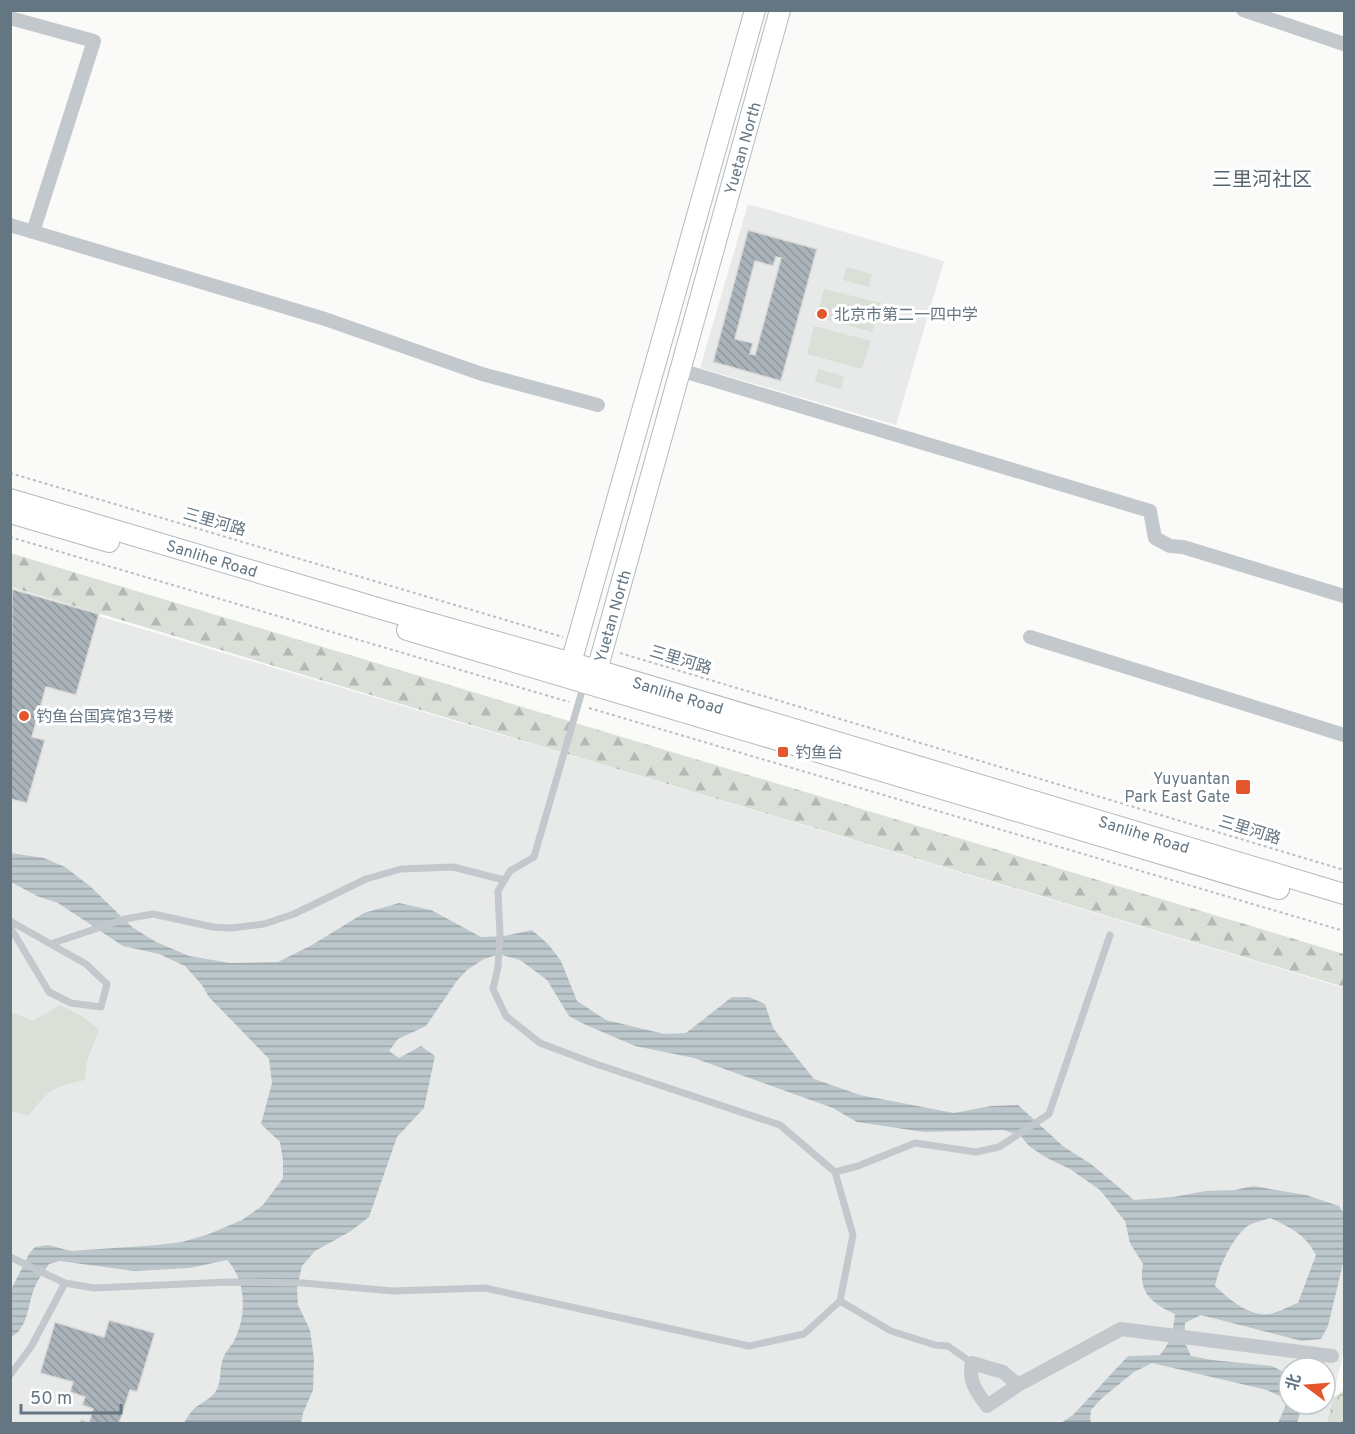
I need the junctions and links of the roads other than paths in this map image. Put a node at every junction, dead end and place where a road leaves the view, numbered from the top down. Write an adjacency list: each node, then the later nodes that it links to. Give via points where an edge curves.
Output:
1 (755, 10): 14 (main road, Yuetan North)
2 (780, 10): 8 (main road, Yuetan North)
3 (1243, 10): 5 (street)
4 (10, 18): 7 (street, via 94,40)
5 (1344, 44)
6 (10, 225): 7 (street)
7 (33, 232): 9 (street, via 325,319 482,375)
8 (680, 370): 12 (street, via 1150,511 1155,537 1170,546); 15 (main road, Yuetan North, via 603,649)
9 (598, 405)
10 (10, 499): 14 (main road, Sanlihe Road)
11 (10, 513): 15 (main road, Sanlihe Road)
12 (1344, 596)
13 (1030, 637): 16 (street)
14 (571, 663): 15 (main road, Sanlihe Road)
15 (590, 676): 17 (lane, via 534,857 510,871); 18 (main road, Sanlihe Road); 19 (main road, Sanlihe Road, via 795,746)
16 (1344, 735)
17 (504, 880): 23 (lane, via 453,867 401,869 366,879 264,924 213,927 153,914); 24 (lane, via 498,891 500,935 493,989 506,1016 540,1043 780,1125)
18 (1344, 894)
19 (1344, 908)
20 (10, 921): 23 (lane)
21 (10, 927): 23 (lane, via 50,992 71,1003 100,1008 107,984 87,964)
22 (1110, 935): 24 (lane, via 1049,1114 999,1147 976,1152 915,1143)
23 (53, 944)
24 (835, 1172): 27 (lane, via 853,1235)
25 (10, 1257): 26 (lane)
26 (65, 1283): 27 (lane, via 94,1288 229,1282 303,1283 393,1291 484,1288 749,1346 804,1334); 30 (lane, via 31,1347)
27 (840, 1301): 29 (lane, via 891,1331 948,1346)
28 (1332, 1356): 31 (street, via 1121,1329)
29 (972, 1363): 31 (street, via 1003,1372); 31 (street, via 974,1389 987,1406)
30 (10, 1375)
31 (1018, 1385)

